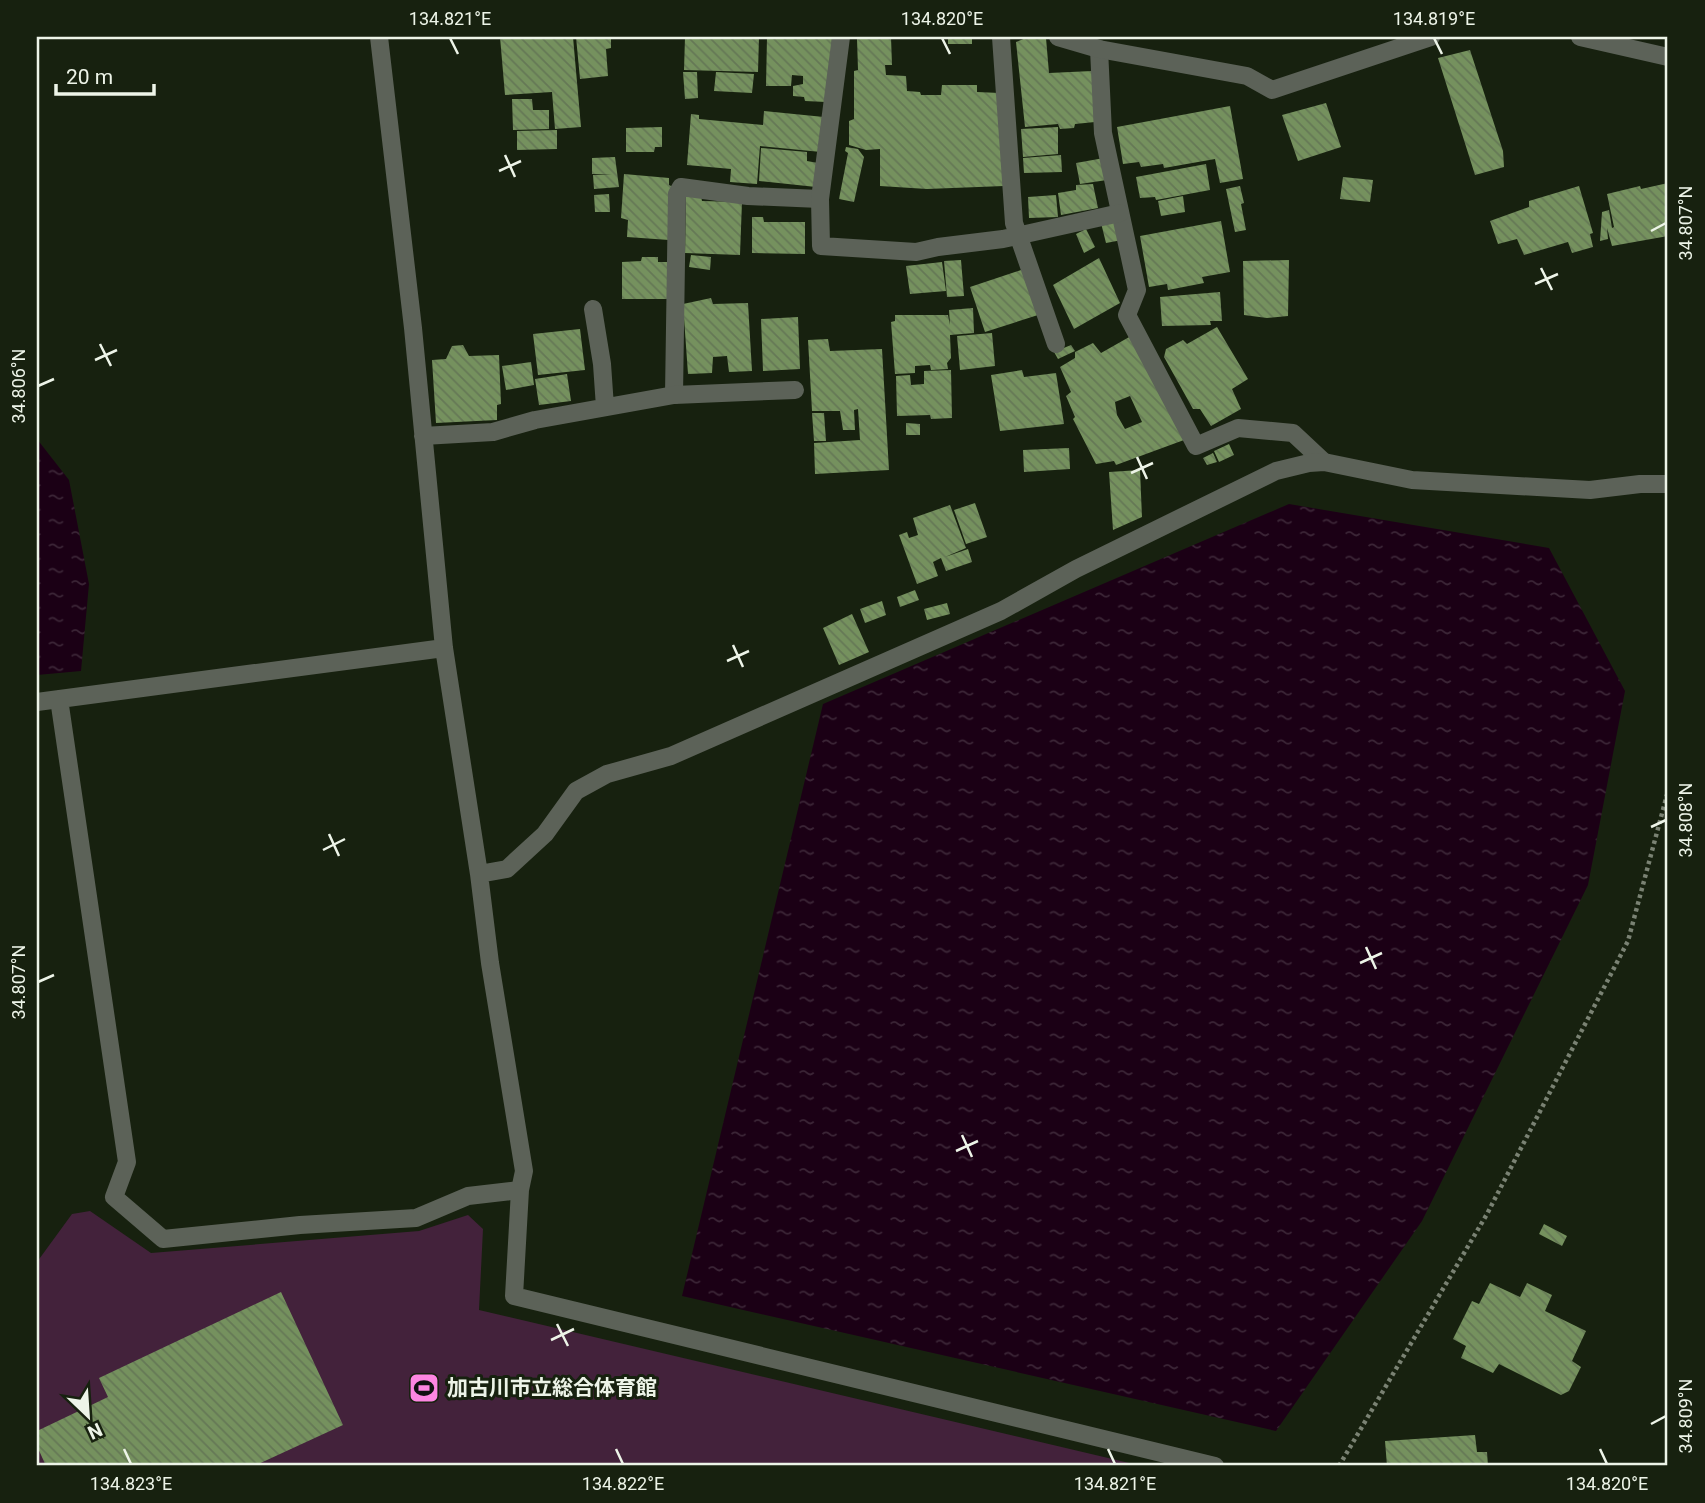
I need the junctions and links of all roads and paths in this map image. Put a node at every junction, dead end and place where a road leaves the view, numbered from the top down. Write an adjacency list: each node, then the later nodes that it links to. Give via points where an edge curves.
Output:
1 (379, 37): 17 (street)
2 (841, 37): 9 (street)
3 (1001, 37): 11 (street)
4 (1058, 37): 7 (street)
5 (1431, 37): 7 (street, via 1272,90 1247,76)
6 (1580, 37): 8 (street)
7 (1099, 49): 10 (street, via 1103,133)
8 (1668, 57)
9 (820, 199): 11 (street, via 821,246 916,252); 15 (street, via 681,187 677,194)
10 (1120, 213): 11 (street); 18 (street, via 1137,290 1127,316 1196,446 1238,428 1293,433)
11 (1018, 236): 13 (street)
12 (593, 309): 16 (street)
13 (1056, 344)
14 (795, 390): 15 (street)
15 (674, 395): 16 (street)
16 (606, 407): 17 (street, via 493,432)
17 (423, 436): 20 (street)
18 (1324, 463): 19 (street, via 1412,480 1590,490); 24 (street, via 1276,471 1076,569 1002,611 670,756 607,774 576,790 545,834 507,869)
19 (1668, 484)
20 (444, 648): 21 (street); 24 (street)
21 (59, 699): 22 (street); 25 (street, via 128,1162 114,1197 163,1239 416,1218 468,1196)
22 (37, 702)
23 (1668, 791): 27 (path, via 1628,941 1487,1214)
24 (479, 874): 25 (street, via 524,1171)
25 (520, 1190): 26 (street, via 514,1296)
26 (1216, 1466)
27 (1339, 1466)

